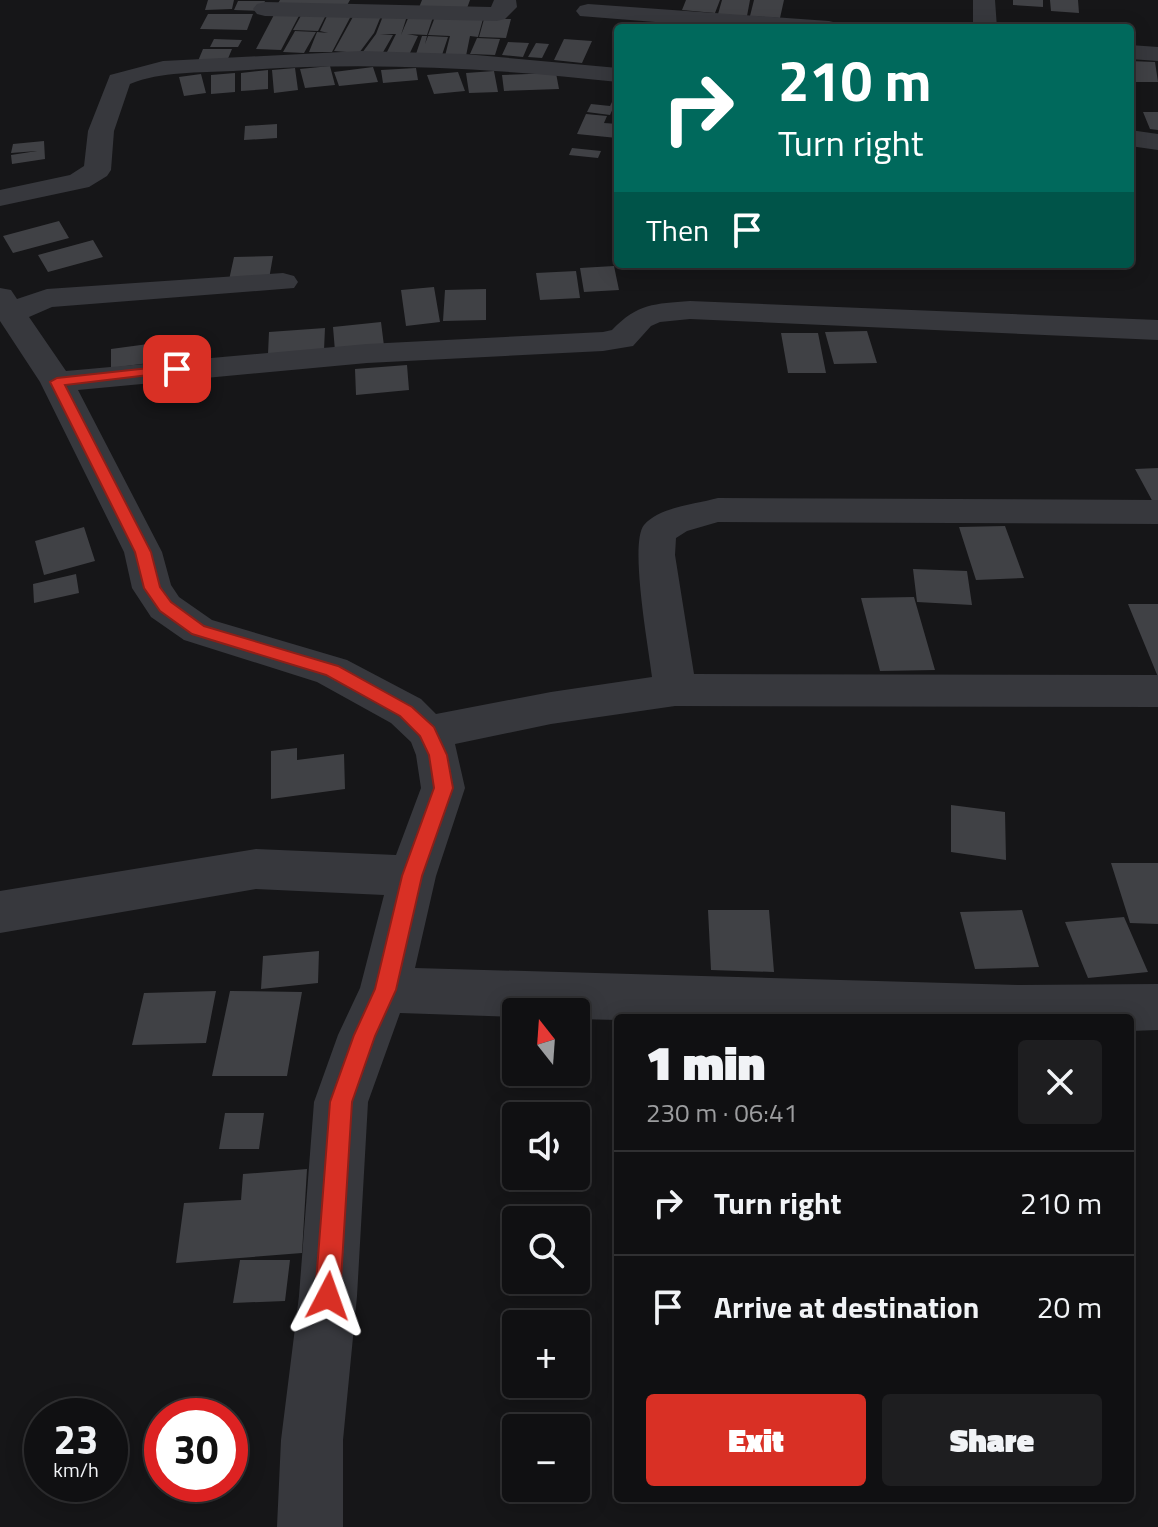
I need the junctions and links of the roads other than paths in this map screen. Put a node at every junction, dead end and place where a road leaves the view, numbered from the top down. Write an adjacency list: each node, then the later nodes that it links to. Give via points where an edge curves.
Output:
1 (505, 0): 4 (street, via 506,7 497,14)
2 (984, 0): 6 (street)
3 (588, 11): 5 (street)
4 (262, 12)
5 (772, 24)
6 (985, 24)
7 (1134, 52): 8 (street)
8 (1158, 54)
9 (614, 75): 12 (street, via 361,60 155,68 119,80 92,175)
10 (1134, 139): 11 (street)
11 (1158, 142)
12 (0, 198)
13 (283, 282): 14 (street)
14 (5, 305): 16 (street)
15 (1158, 330): 16 (street, via 690,310 654,313 640,319 622,339 596,342 238,363)
16 (57, 382): 20 (street, via 165,607 198,630 332,671 406,711)
17 (1158, 512): 18 (street, via 718,510 674,522 658,532 656,555)
18 (675, 690): 19 (street); 20 (street)
19 (1158, 691)
20 (428, 732): 21 (street, via 443,788)
21 (412, 876): 22 (street, via 256,869); 23 (street)
22 (0, 912)
23 (385, 990): 24 (street, via 1018,1008); 25 (street, via 341,1102 312,1440)
24 (1158, 1007)
25 (310, 1527)

